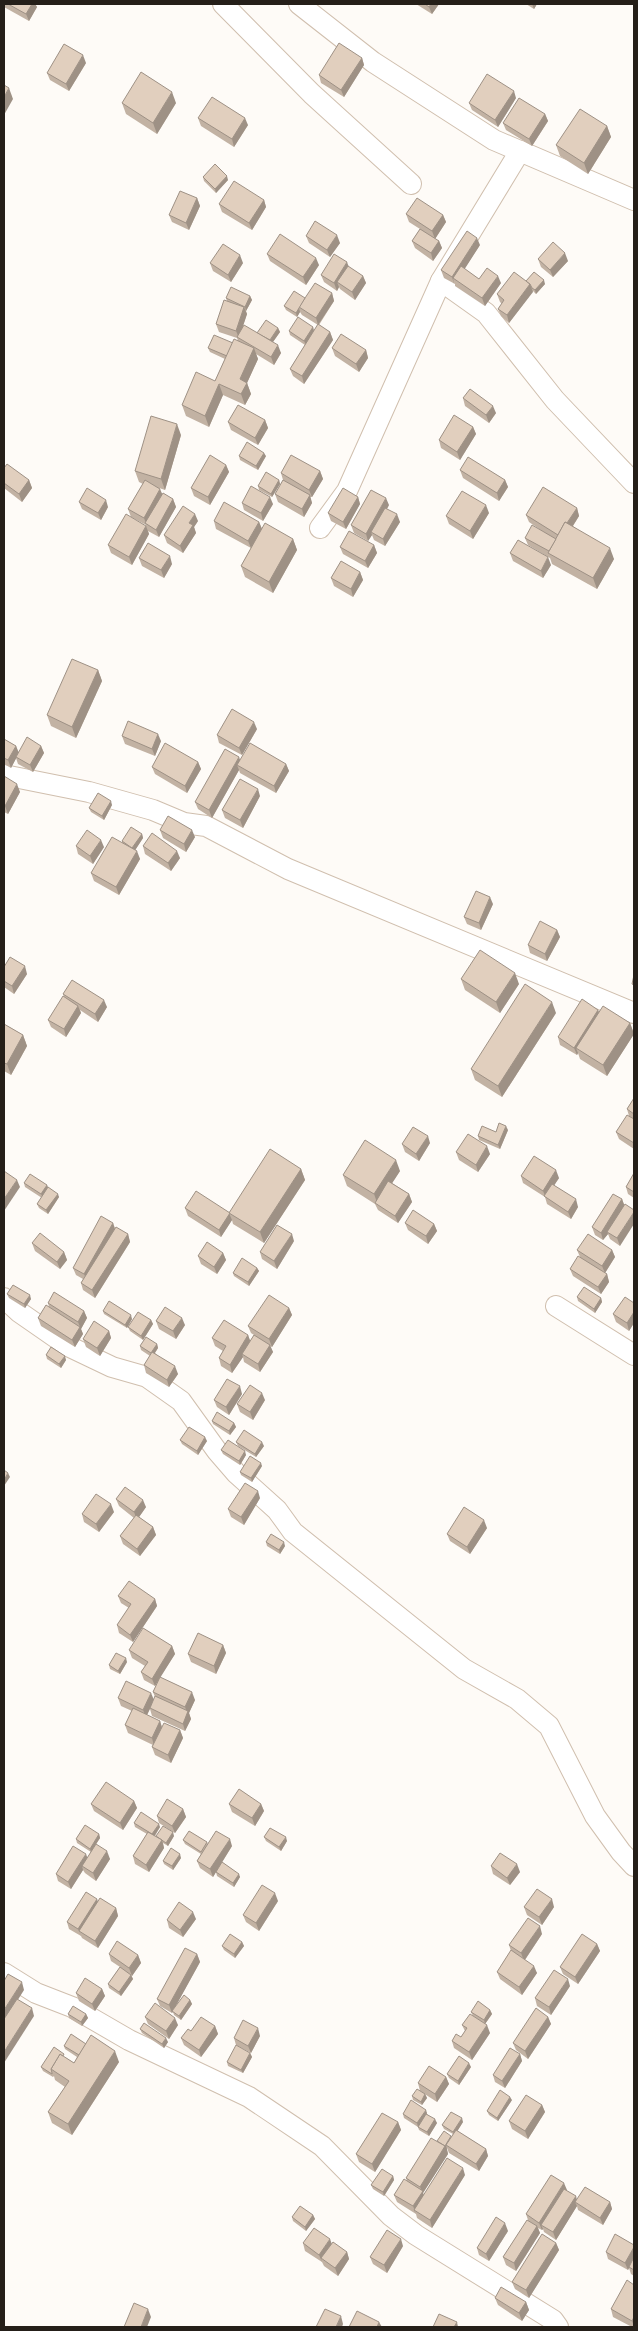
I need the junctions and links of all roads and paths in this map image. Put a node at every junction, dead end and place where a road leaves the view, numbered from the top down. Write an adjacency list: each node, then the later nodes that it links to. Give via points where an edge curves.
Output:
1 (223, 4): 4 (street, via 312,94)
2 (299, 4): 3 (street, via 373,62 494,140)
3 (520, 151): 5 (street); 6 (street)
4 (411, 184)
5 (634, 200)
6 (441, 281): 7 (street, via 486,313 555,400); 8 (street, via 348,491)
7 (634, 483)
8 (320, 528)
9 (4, 776): 10 (street, via 89,792 153,810 184,823 206,826 288,869)
10 (634, 1013)
11 (4, 1298): 14 (street, via 68,1346 112,1367 147,1377 181,1401 236,1473 277,1510 300,1538 464,1669 517,1699 549,1726 595,1816)
12 (556, 1306): 13 (street)
13 (634, 1355)
14 (634, 1866)
15 (4, 1973): 16 (street, via 36,1993 72,2007 129,2040 249,2097 322,2146 391,2216 416,2235 553,2320)
16 (558, 2327)

